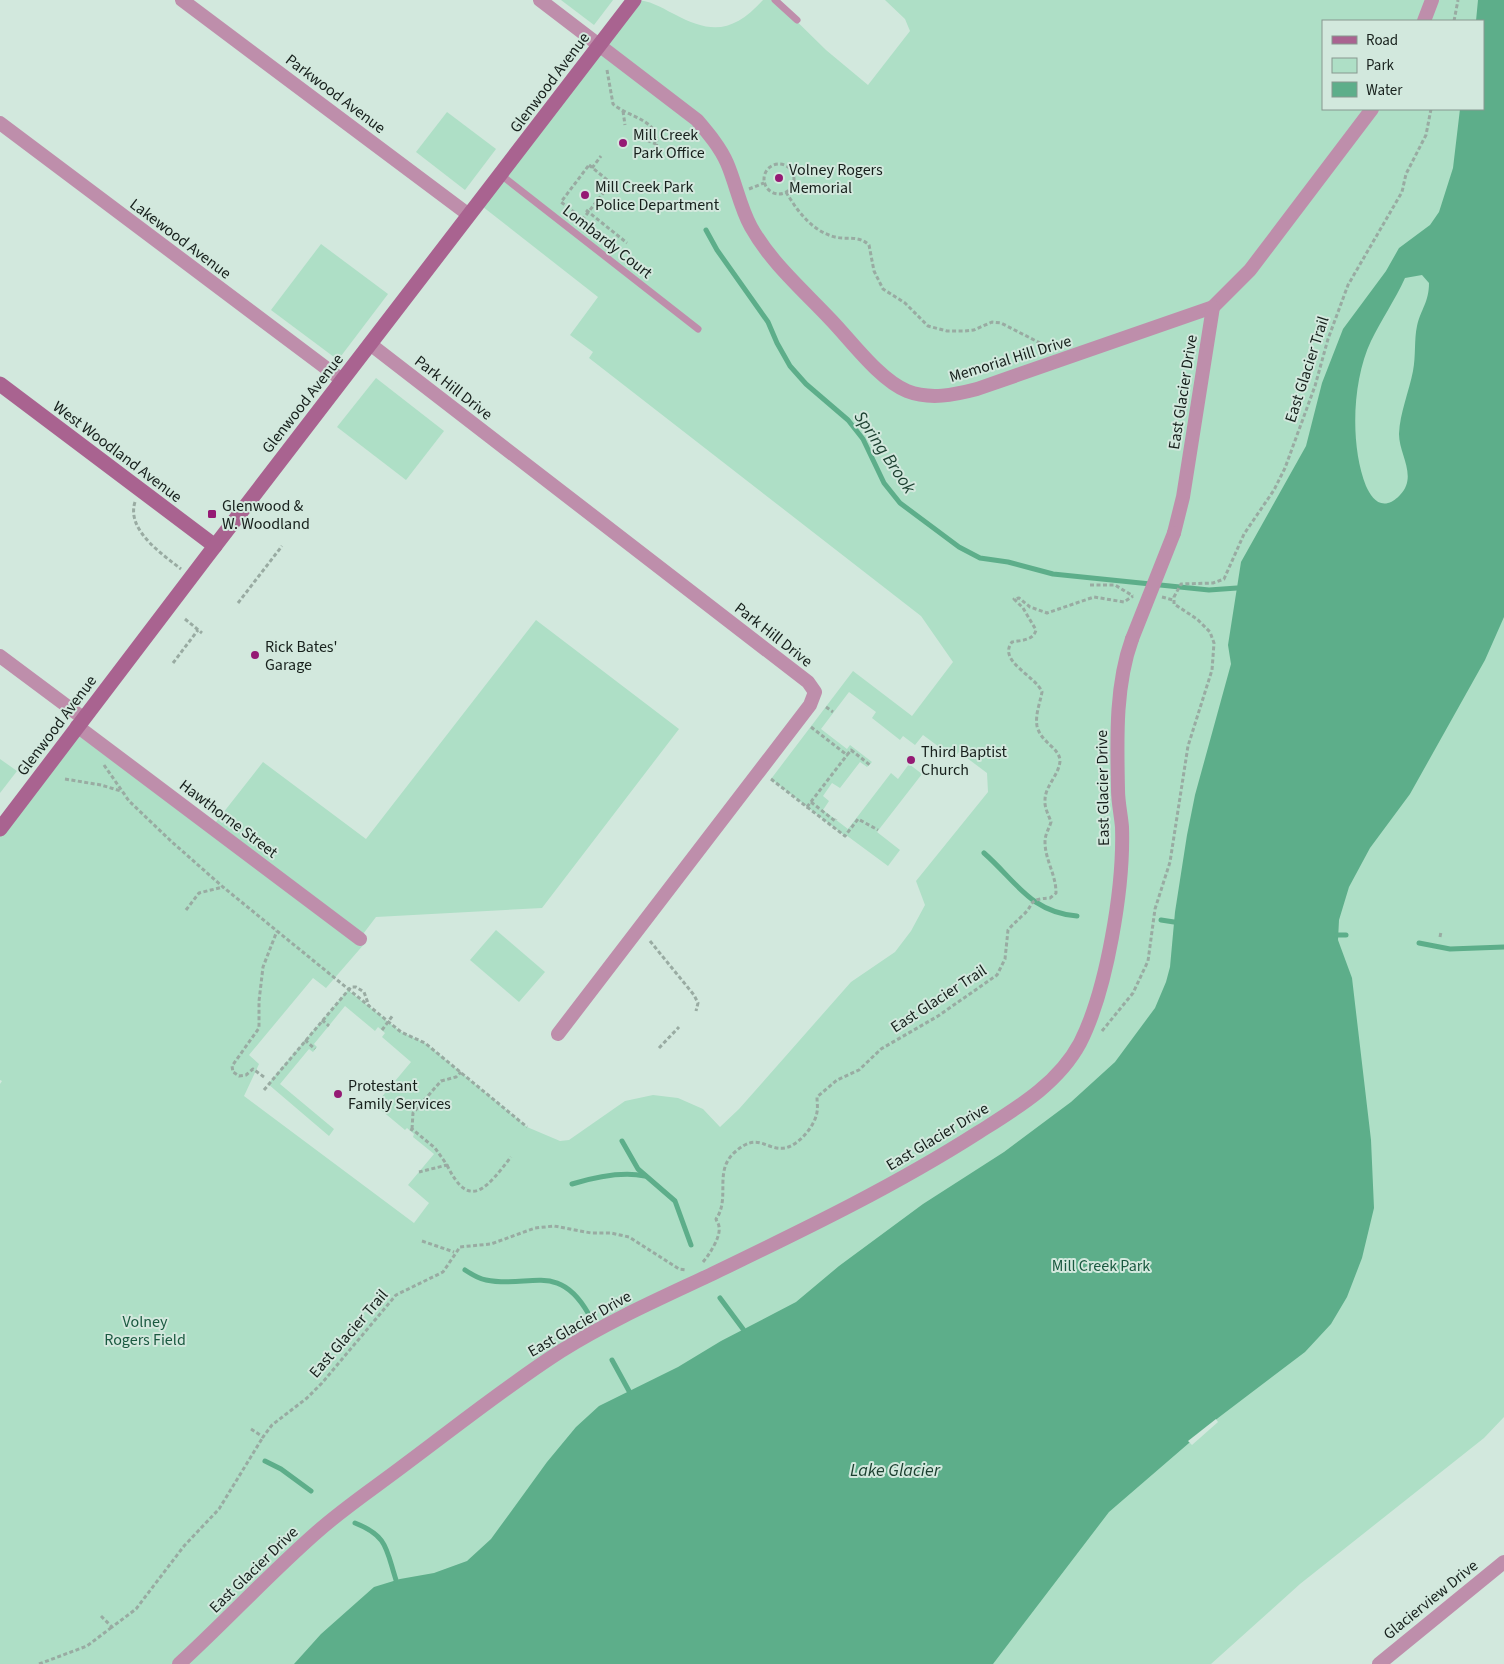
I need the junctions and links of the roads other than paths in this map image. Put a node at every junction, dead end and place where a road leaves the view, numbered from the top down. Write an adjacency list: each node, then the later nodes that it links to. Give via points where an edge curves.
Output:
1 (182, 0): 12 (street, Parkwood Avenue)
2 (540, 0): 8 (street, Memorial Hill Drive)
3 (634, 0): 8 (main road, Glenwood Avenue)
4 (775, 0): 6 (lane)
5 (1432, 0): 7 (street)
6 (797, 20)
7 (1424, 20)
8 (600, 45): 11 (main road, Glenwood Avenue); 13 (street, Memorial Hill Drive, via 697,120 726,161 743,210 768,252 875,367 907,391 951,396 977,389)
9 (1371, 110): 13 (street, Memorial Hill Drive, via 1256,263)
10 (0, 123): 16 (street, Lakewood Avenue)
11 (501, 174): 12 (main road, Glenwood Avenue); 14 (lane, Lombardy Court)
12 (468, 215): 15 (main road, Glenwood Avenue)
13 (1213, 307): 25 (street, East Glacier Drive, bridge, via 1183,497 1174,533 1125,659 1120,690 1118,793 1122,828 1112,937 1100,989 1080,1042 1062,1070 1044,1088 939,1158 850,1206 616,1318 499,1393 320,1530)
14 (698, 329)
15 (370, 344): 16 (main road, Glenwood Avenue); 23 (street, Park Hill Drive, via 808,682 815,692 810,705)
16 (342, 380): 18 (main road, Glenwood Avenue)
17 (0, 384): 18 (main road, West Woodland Avenue)
18 (215, 546): 20 (main road, Glenwood Avenue)
19 (0, 656): 20 (street, Hawthorne Street)
20 (80, 722): 21 (main road, Glenwood Avenue); 22 (street, Hawthorne Street)
21 (0, 829)
22 (360, 939)
23 (558, 1034)
24 (1504, 1562): 26 (street, Glacierview Drive)
25 (179, 1664)
26 (1379, 1664)

